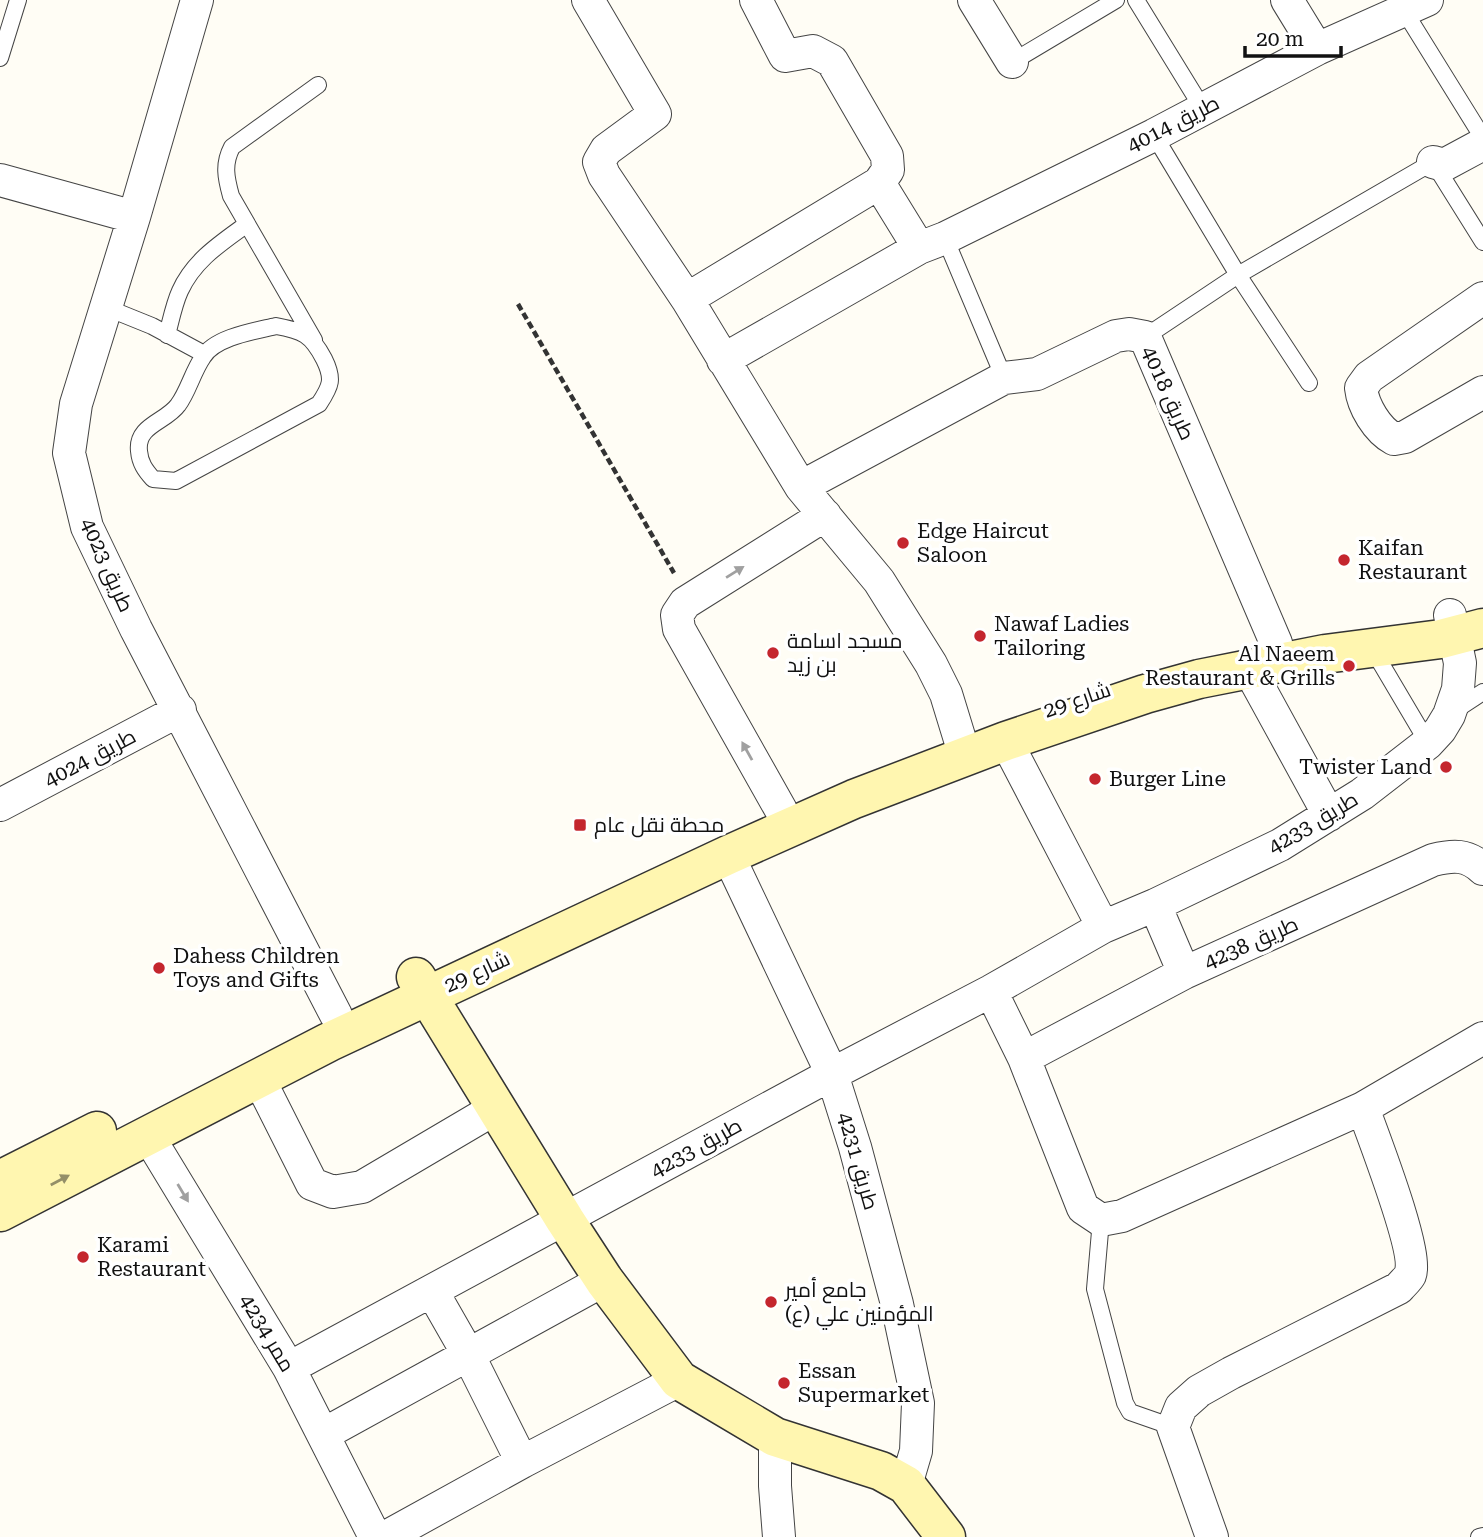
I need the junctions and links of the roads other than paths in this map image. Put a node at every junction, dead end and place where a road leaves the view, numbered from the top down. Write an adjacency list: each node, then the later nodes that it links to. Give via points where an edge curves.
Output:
1 (18, 0): 10 (lane)
2 (197, 0): 22 (street, طريق 4023)
3 (588, 0): 28 (street, via 655,114 606,150 599,162)
4 (756, 0): 21 (street, via 785,56 813,51 832,61 887,156 888,170)
5 (974, 0): 13 (street)
6 (1116, 0): 13 (lane)
7 (1136, 0): 15 (lane)
8 (1287, 0): 11 (street)
9 (1415, 5): 11 (street, طريق 4014); 17 (lane)
10 (5, 23): 12 (lane)
11 (1317, 48): 15 (street, طريق 4014)
12 (0, 58)
13 (1012, 62)
14 (318, 85): 23 (lane, via 232,146 225,175)
15 (1203, 109): 16 (street, طريق 4014)
16 (1154, 135): 25 (street, طريق 4014); 26 (lane)
17 (1483, 138)
18 (1483, 144): 19 (street, via 1444,165)
19 (1433, 162): 24 (lane); 26 (lane)
20 (0, 180): 22 (street)
21 (879, 183): 25 (street); 28 (street)
22 (134, 218): 29 (street, طريق 4023)
23 (247, 224): 30 (lane, via 191,271 179,293); 32 (lane)
24 (1483, 242)
25 (932, 243): 34 (street, طريق 4014); 35 (lane)
26 (1238, 275): 31 (lane); 36 (lane)
27 (1483, 298): 37 (street, via 1369,377 1361,388 1363,400 1384,434 1394,439)
28 (687, 299): 34 (street)
29 (105, 307): 30 (lane); 45 (street, طريق 4023, via 76,404 69,453 87,527)
30 (167, 335): 33 (lane)
31 (1145, 337): 35 (street, طريق 4018, via 1116,336 1037,374); 41 (street, طريق 4018)
32 (314, 340): 33 (lane, via 276,326 242,333); 33 (lane, via 331,373 329,389 319,404 176,481 153,479 143,468 138,442 142,433 177,408)
33 (204, 354)
34 (723, 360): 38 (street)
35 (1004, 378): 38 (street, طريق 4018)
36 (1309, 383)
37 (1483, 392)
38 (801, 486): 39 (street)
39 (825, 514): 49 (street, via 879,581 931,664); 52 (street, one-way to 39, via 679,629 677,615 690,600)
40 (1468, 621): 41 (street, شارع 29); 42 (street, شارع 29); 46 (street, طريق 4233, via 1458,689)
41 (1276, 643): 49 (street, شارع 29, via 1153,674)
42 (1372, 648): 43 (street, شارع 29); 48 (lane)
43 (1249, 669): 47 (street, شارع 29, via 1145,694); 51 (street)
44 (1483, 692): 46 (lane)
45 (180, 710): 50 (street, طريق 4024); 60 (street, طريق 4023)
46 (1449, 715): 48 (street, طريق 4233)
47 (1006, 741): 49 (street, شارع 29); 56 (street)
48 (1428, 743): 51 (street, طريق 4233)
49 (963, 748): 52 (street, شارع 29, via 854,799)
50 (0, 805)
51 (1329, 815): 55 (street, طريق 4233, via 1280,845)
52 (785, 819): 53 (street, شارع 29); 58 (street, شارع 29)
53 (728, 855): 58 (street, شارع 29); 63 (street, طريق 4231)
54 (1483, 869): 57 (street, طريق 4238, via 1469,858 1451,855 1433,860)
55 (1156, 905): 56 (street, طريق 4233); 57 (street)
56 (1103, 927): 59 (street, طريق 4233)
57 (1184, 973): 62 (street, طريق 4238)
58 (421, 986): 60 (street, شارع 29); 64 (street, شارع 29); 65 (street)
59 (991, 991): 62 (street); 63 (street, طريق 4233)
60 (336, 1015): 68 (street, شارع 29)
61 (1483, 1038): 66 (street)
62 (1024, 1058): 71 (street, via 1083,1208)
63 (832, 1074): 70 (street, طريق 4233); 81 (street, طريق 4231, via 893,1291 918,1403 916,1451)
64 (258, 1077): 65 (street, via 312,1184 333,1192 362,1187); 67 (street, شارع 29)
65 (496, 1108): 70 (street)
66 (1363, 1108): 71 (street, via 1122,1216); 77 (street, via 1393,1190 1411,1259 1410,1275 1399,1287 1199,1391 1181,1407)
67 (148, 1135): 69 (street, شارع 29, one-way to 67); 75 (street, ممر 4234, one-way to 75)
68 (0, 1180)
69 (0, 1212)
70 (565, 1220): 72 (street); 73 (street, طريق 4233)
71 (1101, 1220): 77 (lane, via 1095,1289 1125,1403 1130,1412)
72 (604, 1280): 74 (street); 76 (street)
73 (432, 1291): 74 (street); 75 (street, طريق 4233)
74 (468, 1354): 78 (street); 80 (street)
75 (289, 1368): 78 (street, ممر 4234)
76 (680, 1380): 79 (street); 80 (street)
77 (1173, 1427): 86 (street)
78 (324, 1434): 82 (street, ممر 4234)
79 (775, 1437): 81 (street); 84 (street)
80 (522, 1462): 83 (street)
81 (906, 1485): 85 (street)
82 (375, 1537)
83 (386, 1537)
84 (779, 1537)
85 (946, 1537)
86 (1212, 1537)

